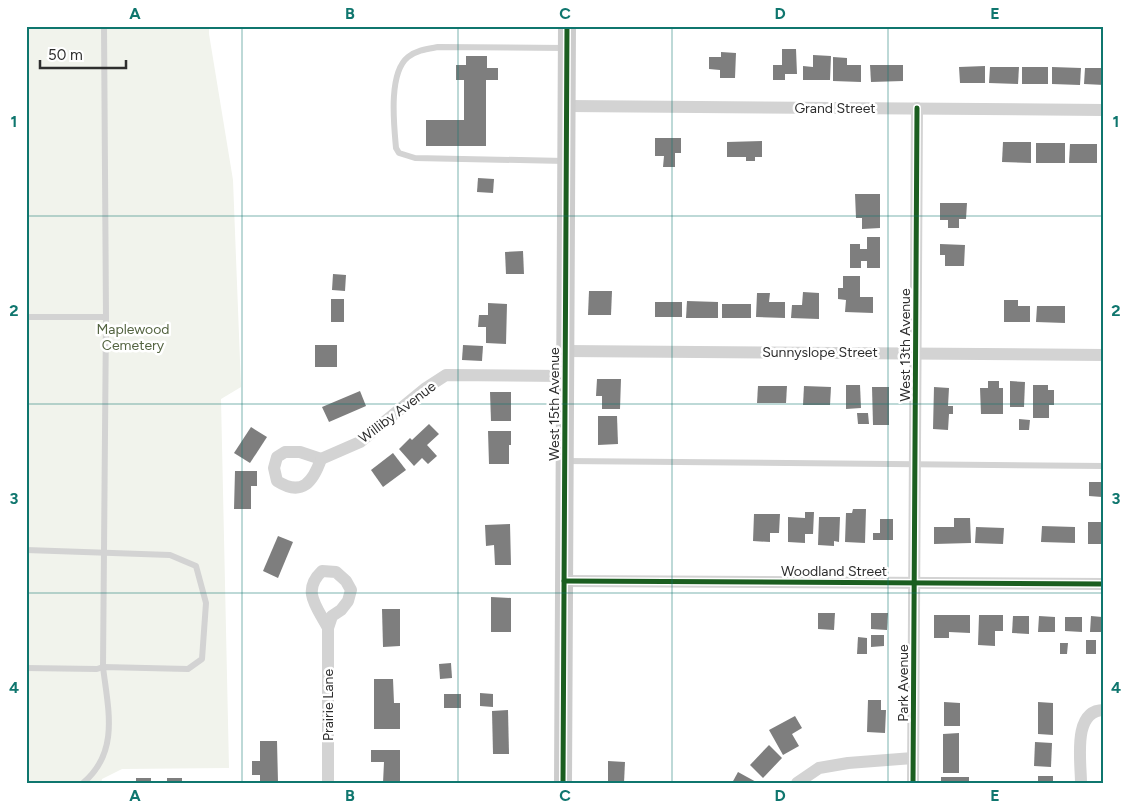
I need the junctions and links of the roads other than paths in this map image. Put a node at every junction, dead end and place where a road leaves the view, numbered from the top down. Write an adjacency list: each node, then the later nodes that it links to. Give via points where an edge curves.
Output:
1 (104, 26): 8 (lane)
2 (567, 26): 3 (street, West 15th Avenue)
3 (567, 48): 4 (street, West 15th Avenue); 7 (lane, via 438,47 419,51 406,58 399,71 393,104 399,153 415,158)
4 (567, 106): 5 (street, Grand Street); 7 (street, West 15th Avenue)
5 (918, 108): 6 (street, Grand Street); 11 (street, West 13th Avenue)
6 (1104, 110)
7 (567, 161): 10 (street, West 15th Avenue)
8 (106, 316): 9 (lane); 19 (lane)
9 (26, 317)
10 (566, 351): 11 (street, Sunnyslope Street); 13 (street, West 15th Avenue)
11 (916, 353): 12 (street, Sunnyslope Street); 16 (street, West 13th Avenue)
12 (1104, 355)
13 (565, 376): 14 (street, Williby Avenue, via 446,375 360,442); 15 (street, West 15th Avenue)
14 (321, 460)
15 (565, 461): 16 (lane); 20 (street, West 15th Avenue)
16 (915, 463): 17 (lane); 21 (street, West 13th Avenue)
17 (1104, 466)
18 (26, 550): 19 (lane)
19 (104, 552): 24 (lane); 24 (lane, via 170,555 196,566 206,603 202,658 188,668)
20 (564, 580): 21 (street, Woodland Street); 30 (street, West 15th Avenue)
21 (915, 583): 22 (street, Woodland Street); 27 (street, Park Avenue)
22 (1104, 584)
23 (328, 628): 29 (street, Prairie Lane)
24 (103, 667): 25 (lane, via 97,670); 28 (lane, via 109,723 104,757 94,774)
25 (26, 668)
26 (1104, 710): 33 (street, via 1089,714 1081,730)
27 (914, 758): 31 (street, via 820,768); 32 (street, Park Avenue)
28 (83, 783)
29 (328, 783)
30 (563, 783)
31 (797, 783)
32 (913, 783)
33 (1081, 783)

